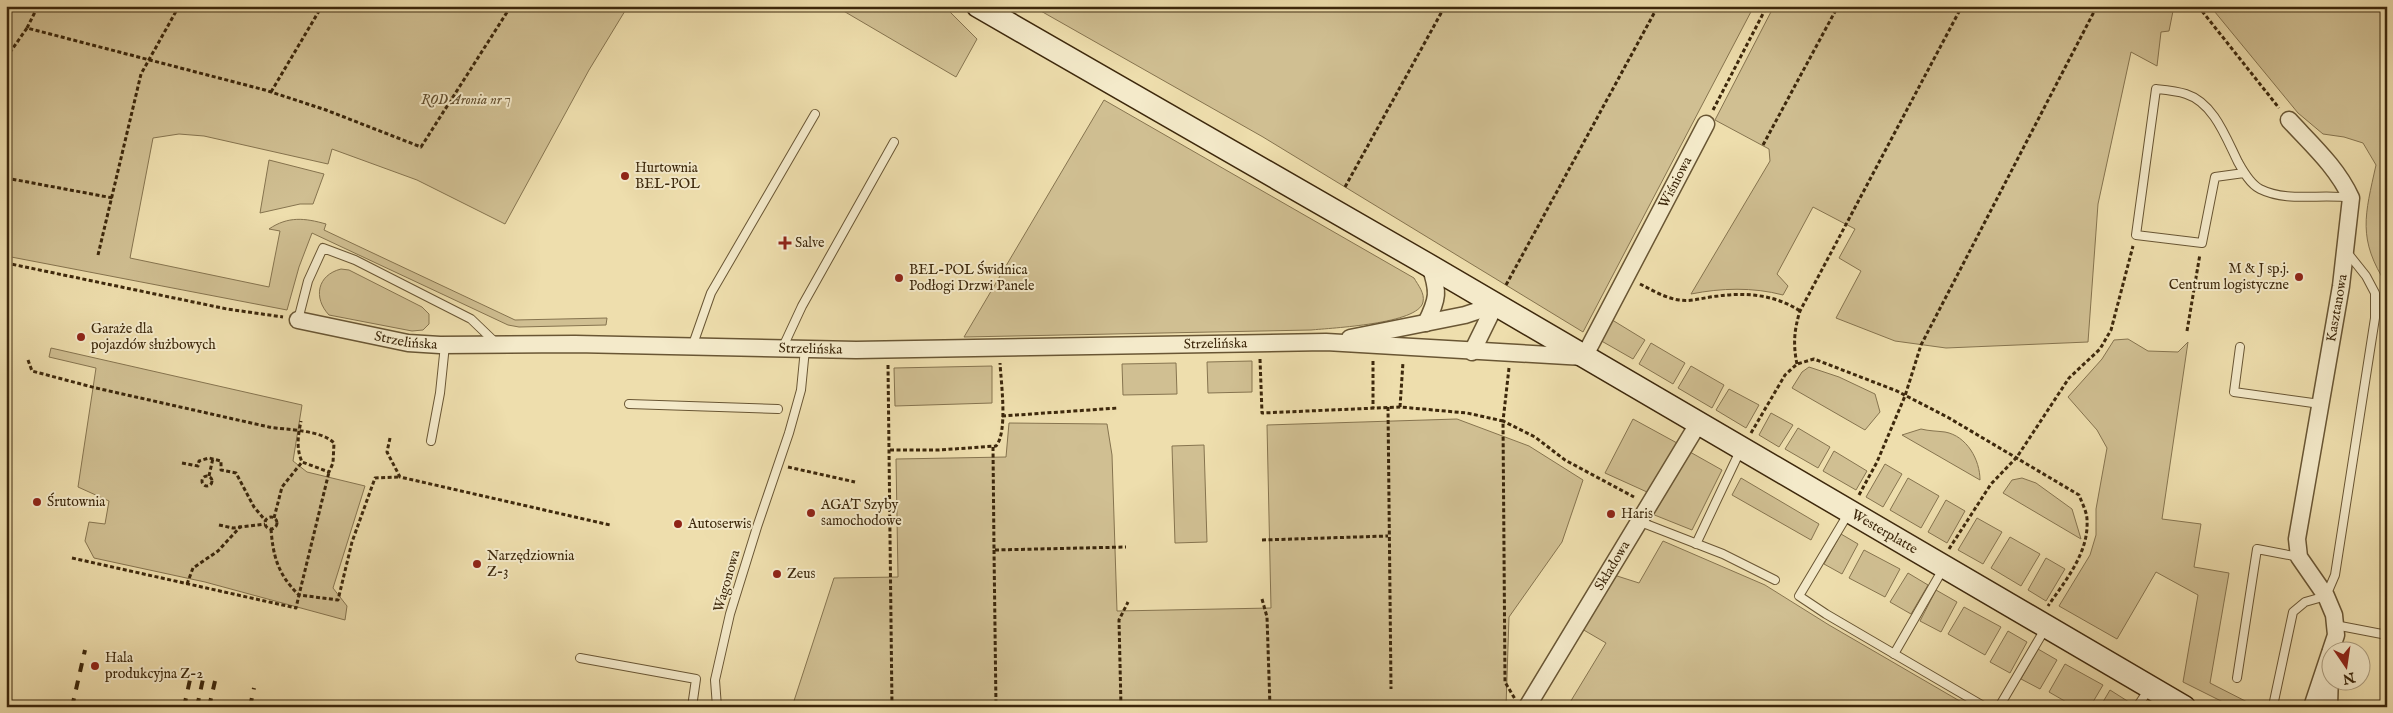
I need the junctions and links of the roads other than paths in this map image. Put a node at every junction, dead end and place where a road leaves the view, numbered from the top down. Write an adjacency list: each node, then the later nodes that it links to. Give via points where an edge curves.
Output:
1 (978, 6): 9 (main road, Westerplatte)
2 (815, 114): 16 (lane, via 711,293)
3 (2289, 120): 7 (street, via 2328,162)
4 (1706, 124): 21 (street, Wiśniowa)
5 (894, 142): 18 (lane, via 802,306)
6 (2244, 173): 6 (lane, via 2215,176 2202,243 2136,235 2156,89 2187,94 2206,106); 7 (lane, via 2258,188 2274,194)
7 (2351, 198): 8 (street, Kasztanowa)
8 (2346, 251): 23 (street, Kasztanowa); 34 (lane, via 2375,293 2375,318 2335,575)
9 (1430, 266): 10 (main road, Westerplatte); 12 (street, via 1437,288 1435,304)
10 (1495, 305): 12 (street, Strzelińska); 20 (street); 21 (main road, Westerplatte)
11 (298, 320): 14 (lane, via 308,281 323,248 355,260 471,319); 15 (street, Strzelińska, via 408,343)
12 (1426, 323): 13 (street, Strzelińska)
13 (1326, 342): 19 (street, Strzelińska); 20 (street, Strzelińska)
14 (498, 344): 15 (street, Strzelińska); 16 (street, Strzelińska)
15 (445, 345): 26 (lane)
16 (692, 347): 18 (street, Strzelińska)
17 (2240, 347): 23 (lane, via 2234,392)
18 (782, 349): 19 (street, Strzelińska)
19 (805, 350): 47 (lane, Wagonowa, via 801,390 730,614 715,680)
20 (1472, 352): 21 (street, Strzelińska)
21 (1584, 357): 25 (main road, Westerplatte)
22 (628, 404): 24 (lane)
23 (2320, 404): 31 (street, Kasztanowa, via 2297,539)
24 (778, 409)
25 (1698, 424): 27 (main road, Westerplatte); 29 (street, Składowa)
26 (431, 441)
27 (1741, 449): 28 (main road, Westerplatte); 30 (lane)
28 (1849, 512): 32 (main road, Westerplatte); 39 (lane, via 1799,596)
29 (1638, 521): 30 (lane); 48 (street, Składowa)
30 (1696, 544): 33 (lane)
31 (2298, 557): 34 (street); 41 (lane, via 2257,549)
32 (1942, 566): 35 (main road, Westerplatte); 39 (lane)
33 (1775, 580)
34 (2326, 596): 36 (street); 45 (lane, via 2305,602 2293,612)
35 (2042, 624): 43 (main road, Westerplatte); 50 (lane)
36 (2335, 625): 37 (lane); 38 (street)
37 (2387, 635)
38 (2335, 640)
39 (1894, 654): 49 (lane)
40 (580, 658): 46 (lane, via 696,679)
41 (2237, 678)
42 (2320, 684): 53 (street)
43 (2150, 687): 51 (lane); 52 (main road, Westerplatte)
44 (2329, 690): 54 (street)
45 (2273, 706)
46 (692, 707)
47 (717, 707)
48 (1527, 707)
49 (1985, 707)
50 (1999, 707)
51 (2137, 707)
52 (2184, 707)
53 (2312, 707)
54 (2329, 707)

